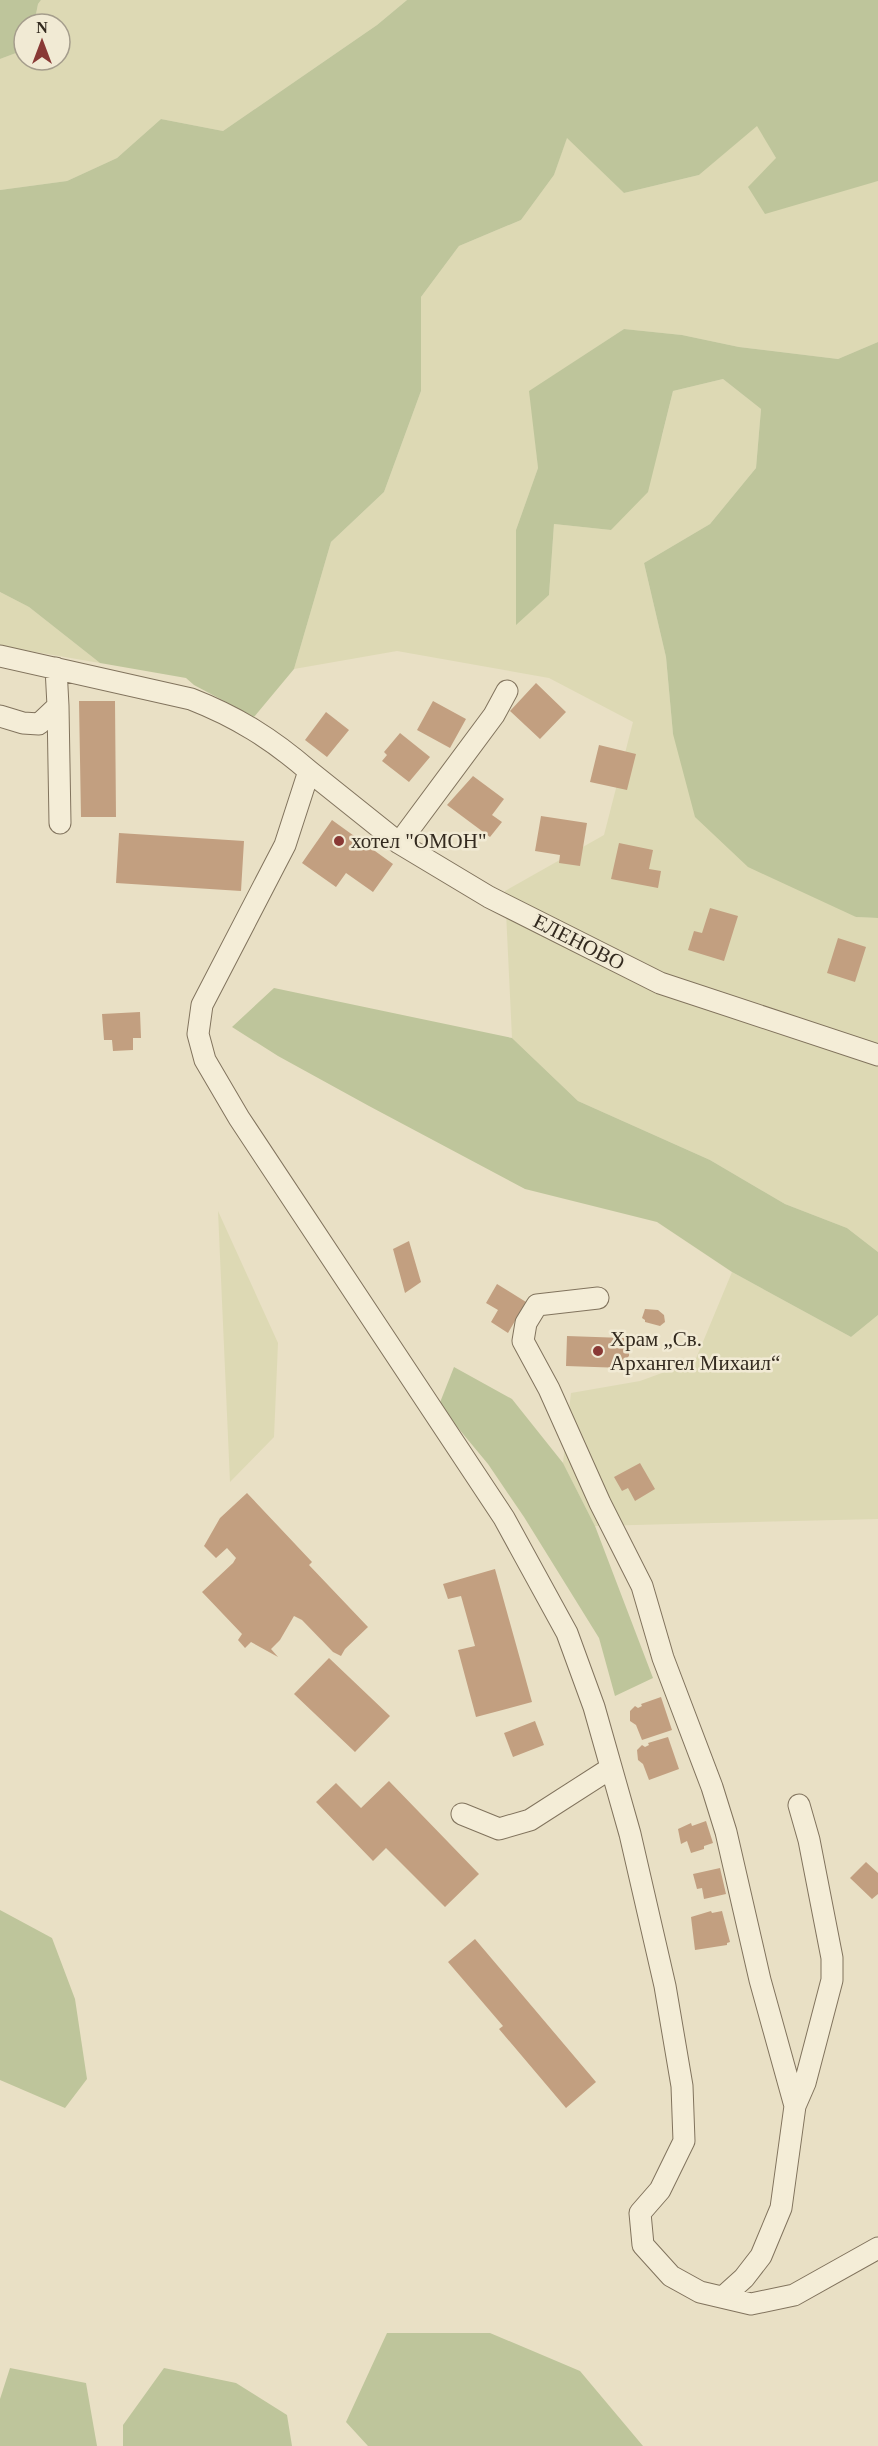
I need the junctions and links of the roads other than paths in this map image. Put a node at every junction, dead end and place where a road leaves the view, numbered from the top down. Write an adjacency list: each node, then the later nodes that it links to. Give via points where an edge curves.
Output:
1 (0, 656): 2 (street, ЕЛЕНОВО)
2 (56, 668): 4 (street); 6 (street, ЕЛЕНОВО, via 191,699 214,708 277,744)
3 (507, 692): 8 (street)
4 (58, 706): 5 (street, via 39,724); 7 (street)
5 (0, 716)
6 (309, 771): 8 (street, ЕЛЕНОВО); 11 (street, via 285,845 202,1005 198,1034 205,1060 504,1518 567,1632)
7 (60, 823)
8 (399, 843): 9 (street, ЕЛЕНОВО, via 489,897 660,983)
9 (878, 1056)
10 (598, 1298): 14 (street, via 537,1305 526,1323 523,1341 642,1586 663,1658 726,1832 760,1980)
11 (611, 1768): 13 (street, via 530,1820 499,1829); 16 (street, via 663,1976 682,2086 684,2141 660,2190 640,2213 643,2245 671,2276 700,2292)
12 (799, 1804): 14 (street, via 832,1958 832,1980 805,2083)
13 (462, 1814)
14 (795, 2106): 16 (street, via 781,2208 761,2256)
15 (878, 2248): 16 (street, via 794,2295 752,2304)
16 (723, 2297)

